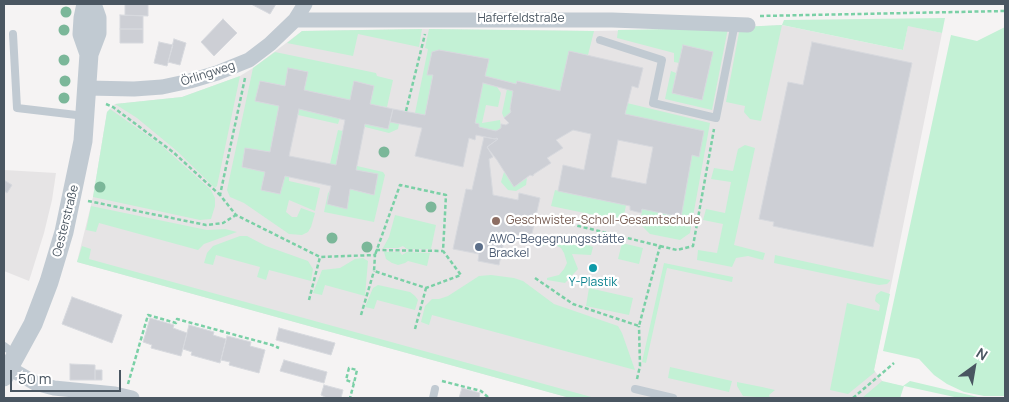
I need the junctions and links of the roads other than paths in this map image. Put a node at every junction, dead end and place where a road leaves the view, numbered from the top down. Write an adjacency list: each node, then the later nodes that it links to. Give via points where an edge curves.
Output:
1 (86, 4): 10 (street, Oesterstraße, via 82,34)
2 (92, 4): 10 (street, Oesterstraße, via 97,18 97,33)
3 (305, 4): 6 (street, Örlingweg)
4 (481, 4): 5 (street)
5 (480, 19): 6 (street, Haferfeldstraße); 7 (street, Haferfeldstraße)
6 (295, 20): 11 (street, Örlingweg, via 249,60 217,73 162,87)
7 (742, 24): 9 (lane, via 716,118 653,103 662,60)
8 (13, 34): 12 (lane, via 17,108)
9 (600, 40)
10 (89, 54): 11 (street, Oesterstraße)
11 (87, 88): 12 (street, Oesterstraße)
12 (86, 116): 13 (street, Oesterstraße, via 64,232 44,297 32,324)
13 (8, 362): 16 (street)
14 (435, 389): 18 (lane)
15 (635, 389): 19 (lane)
16 (52, 393): 17 (street)
17 (128, 397)
18 (433, 398)
19 (673, 398)

